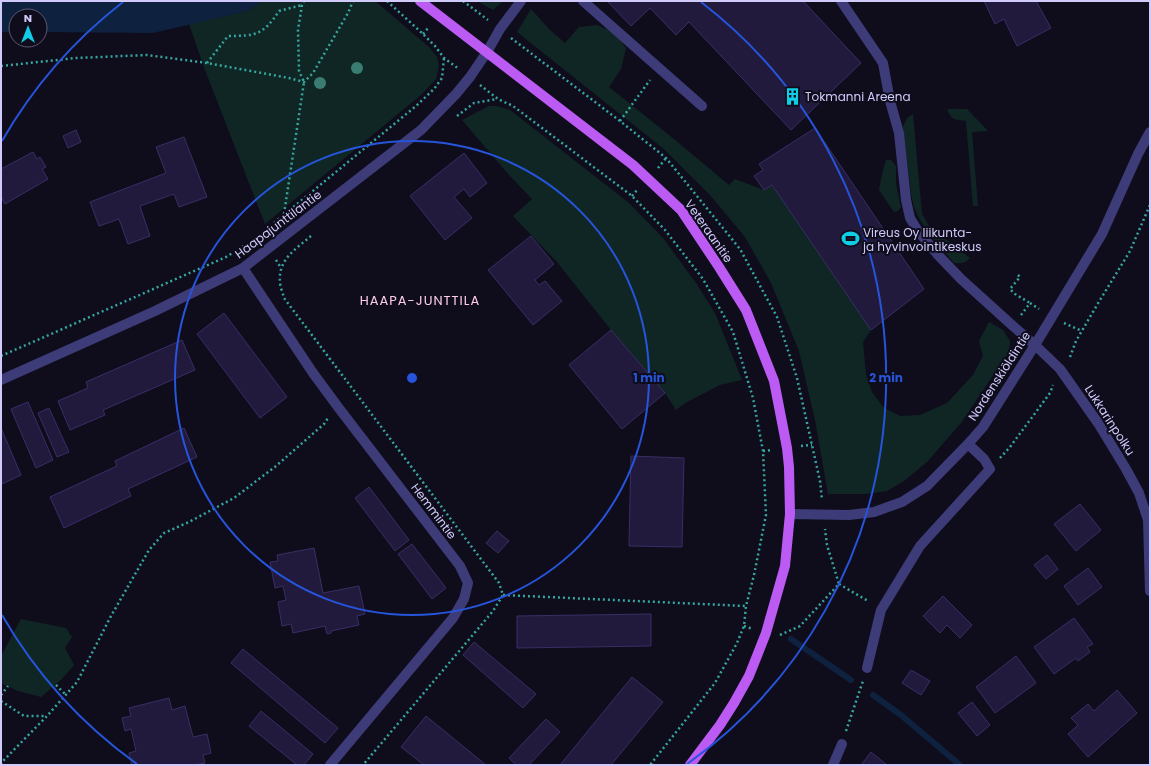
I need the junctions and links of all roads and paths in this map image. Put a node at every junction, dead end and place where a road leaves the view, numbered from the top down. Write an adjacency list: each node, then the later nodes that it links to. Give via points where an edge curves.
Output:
1 (304, 1): 9 (path)
2 (353, 1): 17 (path, via 316,67)
3 (387, 1): 12 (path, via 435,46)
4 (420, 1): 11 (main road, Veteraanitie)
5 (463, 1): 10 (path)
6 (521, 1): 10 (street, Haapajunttilantie)
7 (583, 1): 15 (street)
8 (841, 1): 31 (street, Lukkarinpolku, via 883,63 899,133 910,218 933,249 961,279)
9 (302, 5): 13 (path, via 279,11 262,31 246,36 228,36); 17 (path, via 298,30 299,71)
10 (500, 29): 11 (street, Haapajunttilantie); 21 (path)
11 (487, 52): 16 (street, Haapajunttilantie); 39 (main road, Veteraanitie, via 633,165 681,210 719,267 746,310 774,381 787,448)
12 (444, 58): 16 (path); 24 (path, via 442,78 434,89)
13 (207, 63): 14 (path, via 147,55 76,58); 17 (path)
14 (1, 66)
15 (659, 67): 19 (street); 21 (path)
16 (470, 77): 18 (path); 28 (street, Haapajunttilantie, via 421,130)
17 (304, 82): 24 (path)
18 (498, 99): 20 (path, via 474,103); 44 (path, via 513,106 632,196 665,230 703,279 733,332 753,398 759,428 766,508)
19 (702, 106)
20 (456, 118)
21 (620, 121): 40 (path, via 666,158 740,249 777,317 797,378 820,481)
22 (1150, 132): 31 (street, Nordenskiöldintie, via 1102,234)
23 (1150, 205): 33 (path, via 1130,251 1076,341 1068,360)
24 (284, 214): 25 (path)
25 (274, 223)
26 (317, 232): 35 (path, via 287,256 281,268 280,282 284,298)
27 (252, 241): 32 (path, via 226,257)
28 (243, 268): 34 (street, Haapajunttilantie, via 155,311); 36 (street, Hemmintie)
29 (1018, 275): 30 (path, via 1020,277 1010,289)
30 (1030, 303)
31 (1036, 345): 33 (street, Lukkarinpolku); 37 (street, Nordenskiöldintie, via 983,427)
32 (1, 356)
33 (1060, 369): 38 (path, via 1050,393 1010,447); 42 (street, Lukkarinpolku, via 1098,422 1139,493 1148,520)
34 (1, 380)
35 (355, 392): 36 (path); 43 (path, via 499,583)
36 (338, 407): 52 (path, via 324,424 281,462 234,498 164,533 149,550 77,682); 57 (street, Hemmintie, via 460,566 468,583 464,599 452,618)
37 (968, 444): 38 (street, via 984,459); 40 (street, Nordenskiöldintie, via 927,486 902,502 874,512 849,515)
38 (990, 469): 45 (street, via 920,546)
39 (790, 514): 40 (street, Nordenskiöldintie); 47 (main road, via 785,566)
40 (823, 514): 41 (path, via 827,545)
41 (839, 584): 45 (path); 47 (path, via 800,626 778,636)
42 (1150, 591)
43 (503, 595): 44 (path); 58 (path, via 493,611)
44 (746, 606): 46 (path)
45 (881, 610): 48 (street)
46 (744, 626): 47 (path); 59 (path, via 715,683)
47 (766, 633): 60 (main road, via 749,676 734,703)
48 (867, 668): 55 (path)
49 (56, 685): 52 (path)
50 (8, 686): 51 (path)
51 (1, 695)
52 (66, 695): 54 (path)
53 (1, 701): 54 (path, via 24,716)
54 (47, 716): 56 (path)
55 (842, 744): 61 (street)
56 (1, 765)
57 (330, 765)
58 (363, 765)
59 (650, 765)
60 (690, 765)
61 (833, 765)

